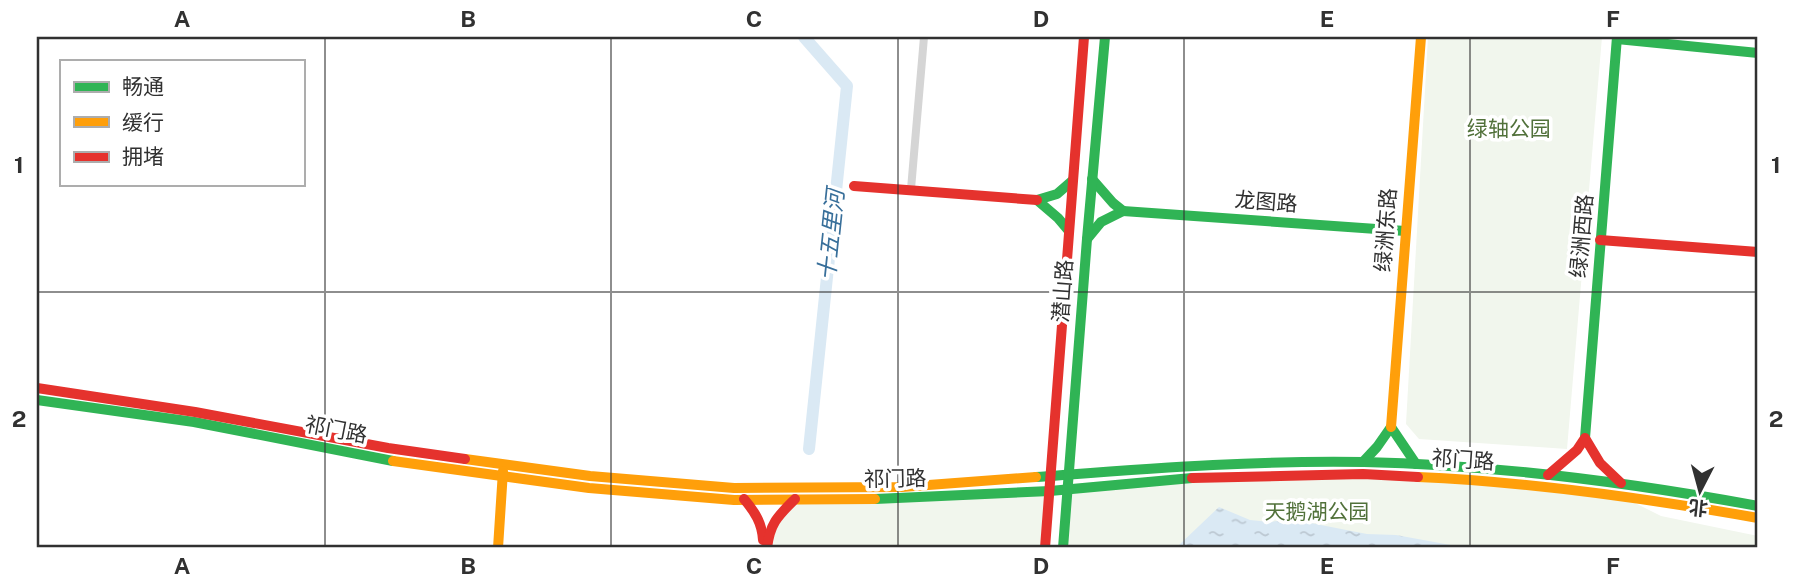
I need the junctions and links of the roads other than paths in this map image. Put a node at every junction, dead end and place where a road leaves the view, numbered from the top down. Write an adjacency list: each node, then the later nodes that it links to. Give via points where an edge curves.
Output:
1 (924, 37): 10 (street)
2 (1084, 37): 8 (main road, 潜山路)
3 (1105, 37): 7 (main road, 潜山路)
4 (1421, 37): 14 (main road, 绿洲东路)
5 (1617, 38): 6 (main road); 16 (main road, 绿洲西路)
6 (1758, 53)
7 (1092, 179): 12 (main road); 15 (main road, 潜山路)
8 (1072, 181): 11 (main road, via 1052,198); 13 (main road, 潜山路)
9 (854, 186): 10 (main road)
10 (911, 189): 11 (main road)
11 (1037, 200): 13 (main road)
12 (1123, 211): 14 (main road, 龙图路); 15 (main road, via 1101,222)
13 (1069, 230): 27 (main road, 潜山路)
14 (1405, 231): 20 (main road, 绿洲东路)
15 (1087, 239): 25 (main road, 潜山路)
16 (1600, 240): 17 (main road); 21 (main road, 绿洲西路)
17 (1758, 252)
18 (37, 388): 24 (main road, 祁门路, via 195,412)
19 (37, 400): 24 (main road, 祁门路, via 194,422 386,460)
20 (1391, 427): 22 (main road); 23 (main road)
21 (1585, 438): 26 (main road); 28 (main road, via 1598,463)
22 (1363, 462): 23 (main road, 祁门路); 25 (main road, 祁门路, via 1197,465)
23 (1416, 464): 26 (main road, 祁门路)
24 (507, 471): 27 (main road, 祁门路, via 734,488 901,487); 31 (main road, 祁门路, via 589,488); 35 (main road); 36 (main road)
25 (1068, 475): 27 (main road, 祁门路); 29 (main road, 潜山路)
26 (1548, 475): 28 (main road, 祁门路)
27 (1051, 476): 30 (main road, 潜山路)
28 (1620, 483): 33 (main road, 祁门路)
29 (1067, 489): 30 (main road, 祁门路); 34 (main road, 祁门路, via 1198,477 1363,474 1582,491); 39 (main road, 潜山路)
30 (1049, 491): 32 (main road, 祁门路); 38 (main road, 潜山路)
31 (744, 499): 32 (main road, 祁门路); 37 (main road, via 760,519)
32 (794, 499): 37 (main road, via 772,523)
33 (1758, 506)
34 (1758, 519)
35 (498, 548)
36 (504, 548)
37 (765, 548)
38 (1045, 548)
39 (1063, 548)

